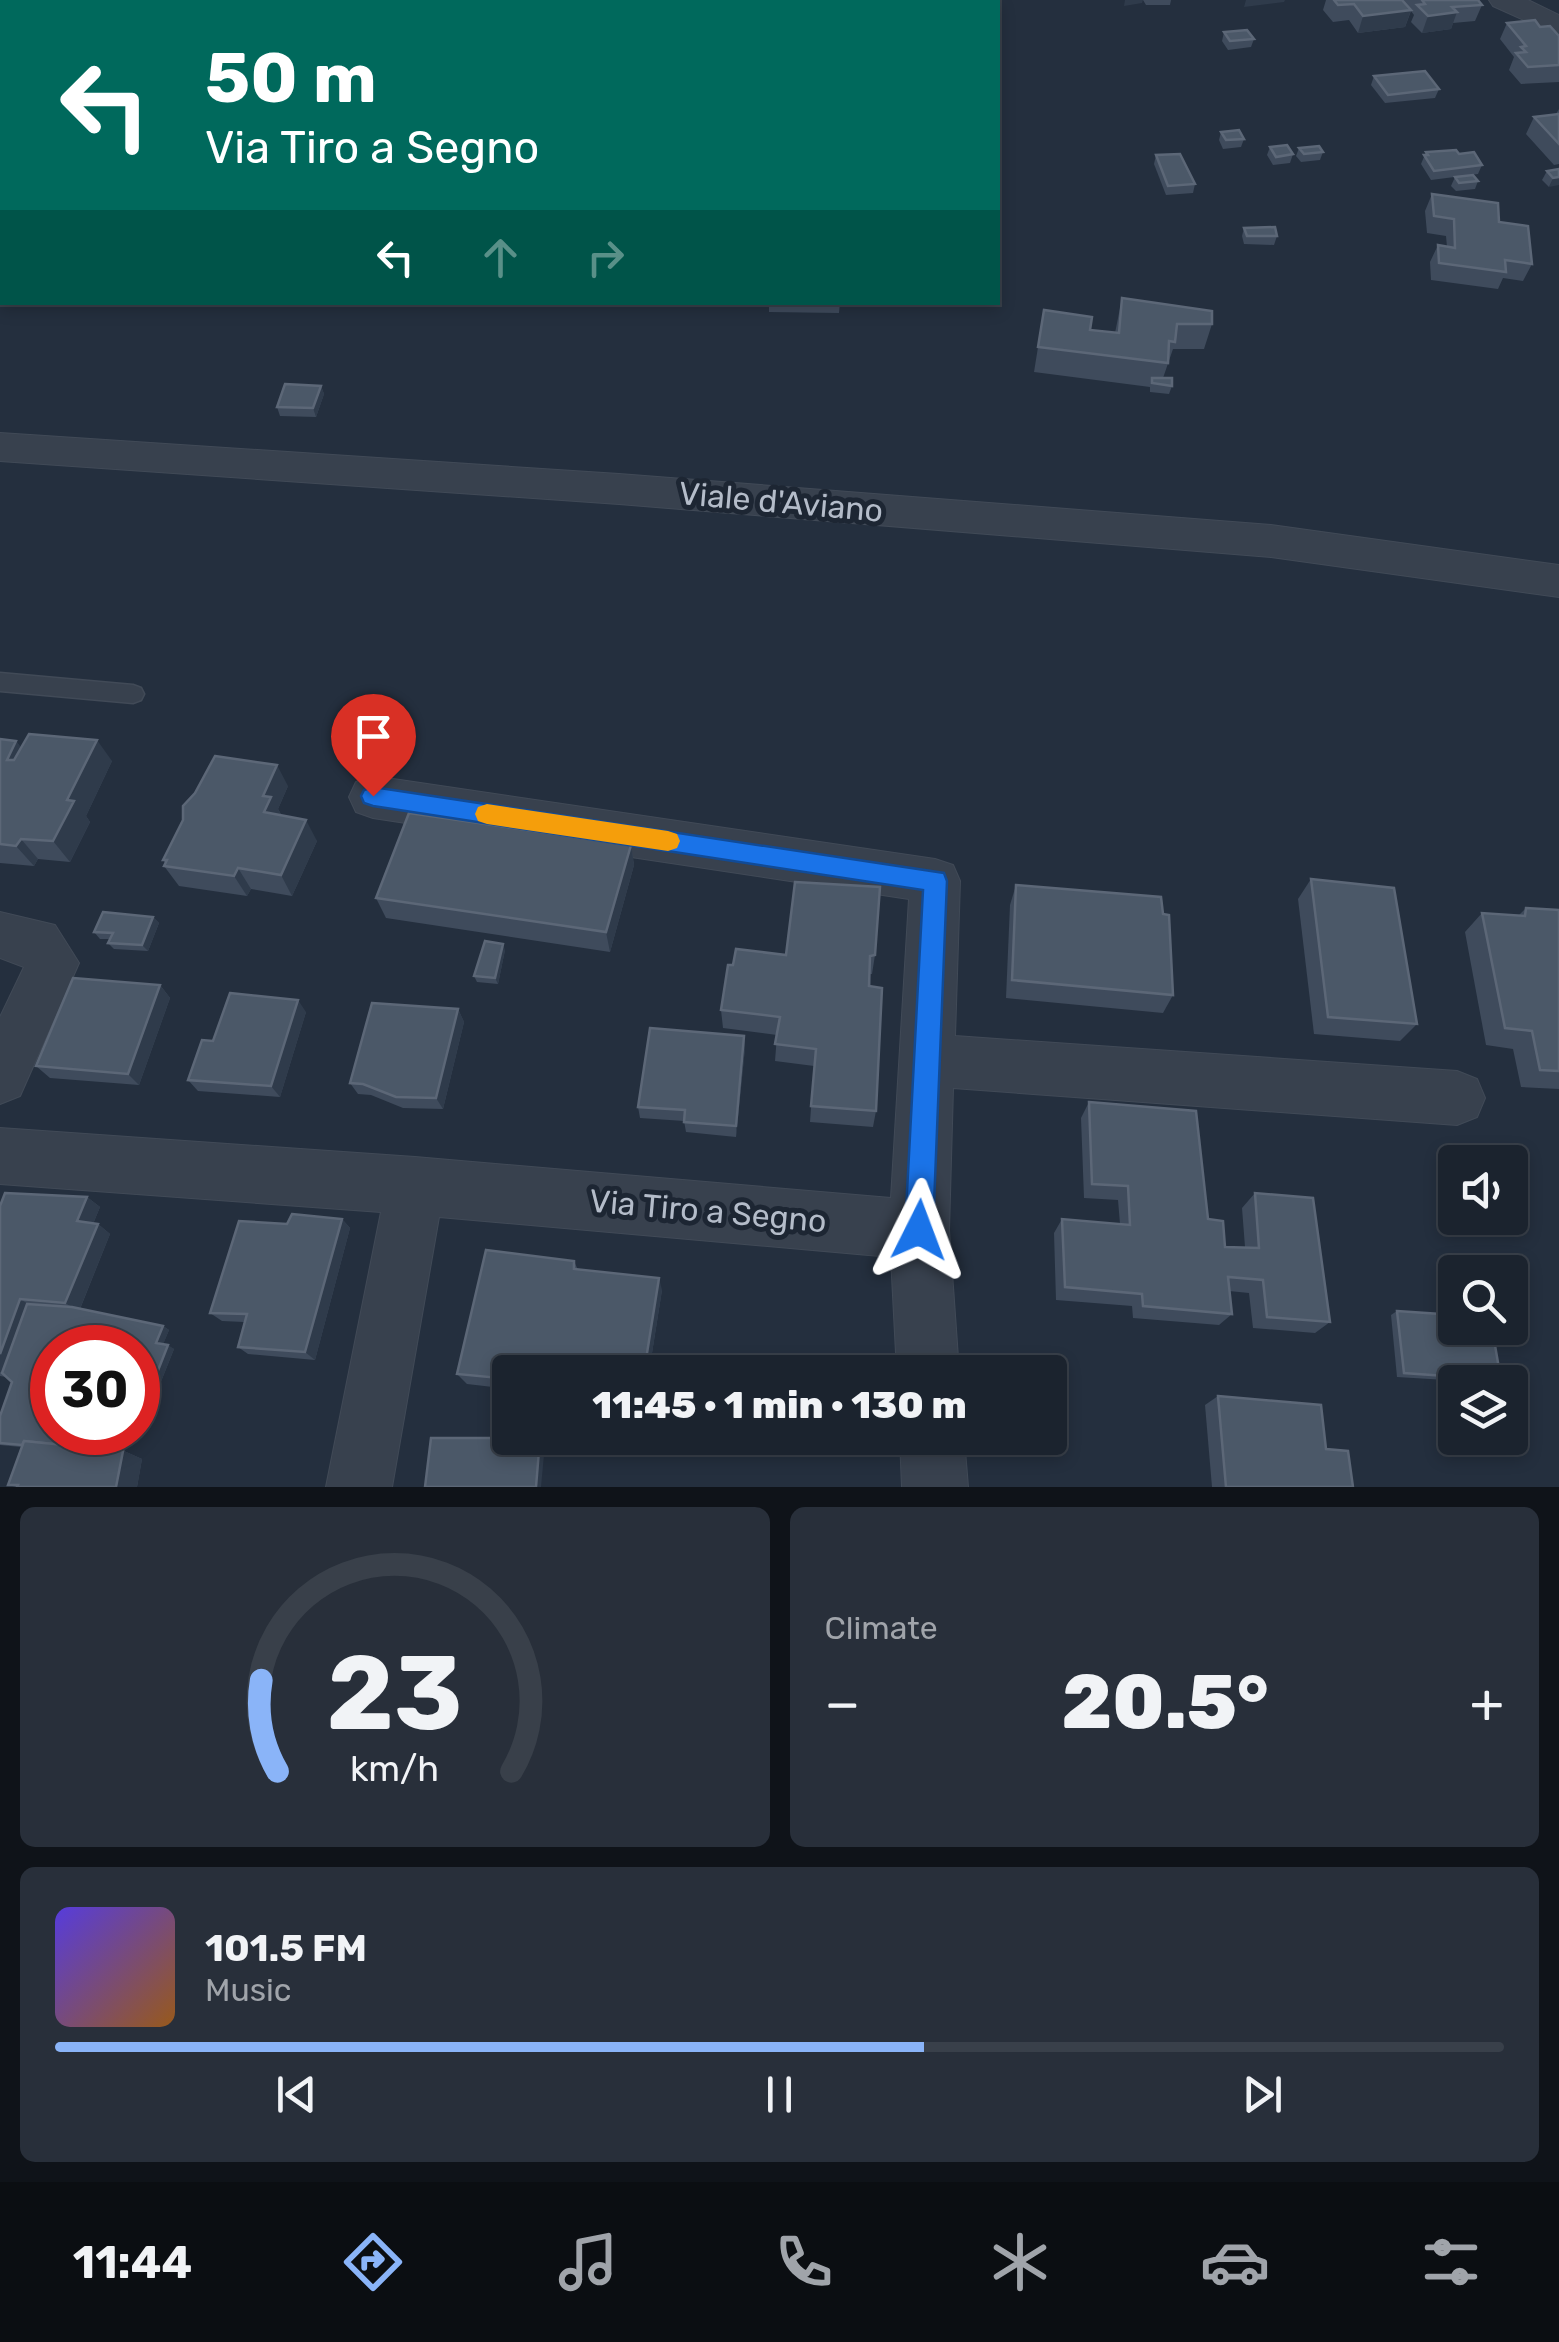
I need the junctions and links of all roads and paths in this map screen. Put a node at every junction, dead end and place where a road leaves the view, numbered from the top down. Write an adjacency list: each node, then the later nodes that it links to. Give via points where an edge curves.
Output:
1 (1504, 0): 2 (street)
2 (1559, 26)
3 (0, 446): 4 (street, Viale d'Aviano, via 1271,541)
4 (1559, 580)
5 (0, 682): 6 (lane)
6 (133, 694)
7 (373, 796): 9 (street, via 935,881)
8 (0, 935): 10 (street, via 37,942 53,962)
9 (927, 1060): 11 (street); 14 (street)
10 (0, 1077)
11 (1456, 1098)
12 (0, 1156): 13 (street, Via Tiro a Segno)
13 (415, 1186): 14 (street, Via Tiro a Segno); 17 (street)
14 (919, 1230): 15 (street)
15 (927, 1355)
16 (933, 1455): 18 (street)
17 (360, 1487)
18 (935, 1487)

